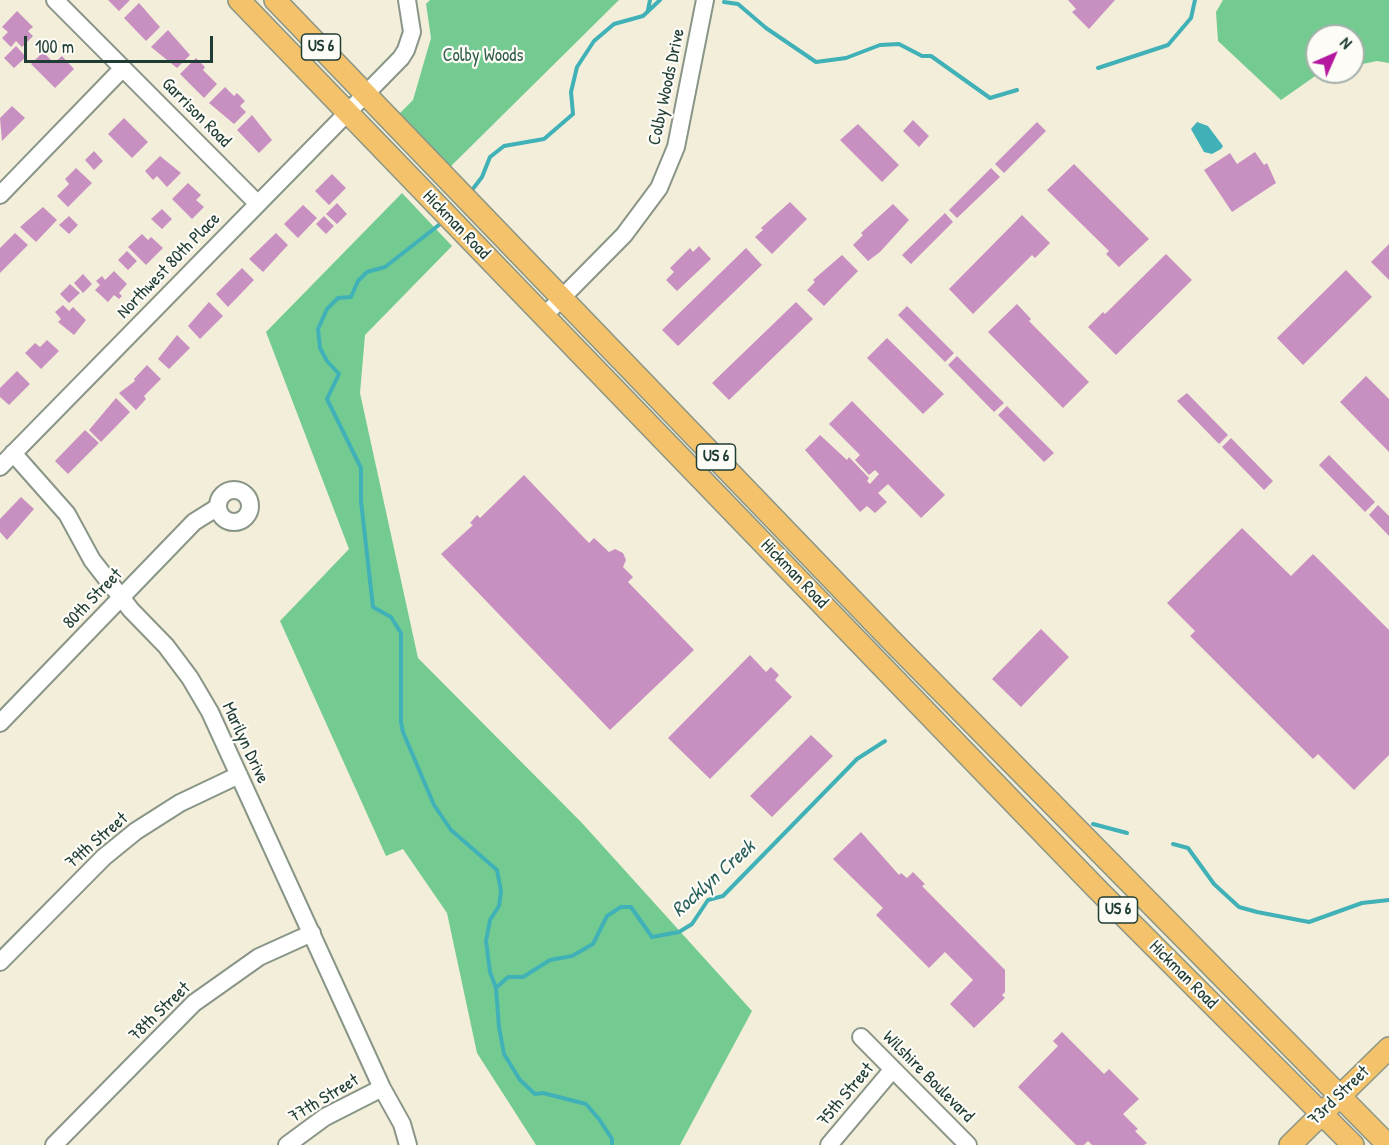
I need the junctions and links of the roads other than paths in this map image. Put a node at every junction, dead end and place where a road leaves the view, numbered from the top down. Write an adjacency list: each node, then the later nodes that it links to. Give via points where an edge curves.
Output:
1 (55, 0): 6 (street, Garrison Road)
2 (239, 0): 8 (main road, Hickman Road / US 6)
3 (275, 0): 7 (main road, Hickman Road / US 6)
4 (407, 0): 7 (street, Northwest 80th Place, via 412,32 406,50)
5 (705, 0): 11 (street, Colby Woods Drive, via 686,107 664,178 624,235)
6 (123, 68): 9 (street); 10 (street, Garrison Road)
7 (366, 93): 8 (street, Northwest 80th Place); 11 (main road, Hickman Road / US 6)
8 (347, 111): 10 (street, Northwest 80th Place); 12 (main road, Hickman Road / US 6)
9 (0, 195)
10 (257, 203): 13 (street, Northwest 80th Place)
11 (563, 297): 12 (street, Colby Woods Drive); 25 (main road, Hickman Road / US 6, via 890,638)
12 (544, 316): 26 (main road, Hickman Road / US 6, via 1096,888)
13 (13, 453): 14 (street, Northwest 80th Place); 16 (street, Marilyn Drive, via 67,514 92,560)
14 (0, 466)
15 (218, 507): 16 (street, 80th Street, via 194,522)
16 (122, 598): 17 (street, 80th Street); 18 (street, Marilyn Drive, via 190,678)
17 (0, 723)
18 (239, 775): 19 (street, Marilyn Drive); 20 (street, 79th Street, via 180,803 136,831 104,857)
19 (312, 933): 24 (street, Marilyn Drive); 27 (street, 78th Street, via 259,957 194,1003)
20 (0, 962)
21 (861, 1037): 23 (street, Wilshire Boulevard)
22 (1389, 1048): 25 (main road, 73rd Street)
23 (893, 1069): 30 (street, 75th Street); 31 (street, Wilshire Boulevard)
24 (382, 1088): 28 (street, 77th Street, via 325,1117); 29 (street, Marilyn Drive, via 402,1124)
25 (1339, 1096): 26 (main road, 73rd Street); 34 (main road, Hickman Road / US 6)
26 (1321, 1113): 32 (main road, 73rd Street); 33 (main road, Hickman Road / US 6)
27 (54, 1145)
28 (287, 1145)
29 (408, 1145)
30 (830, 1145)
31 (968, 1145)
32 (1290, 1145)
33 (1353, 1145)
34 (1388, 1145)

